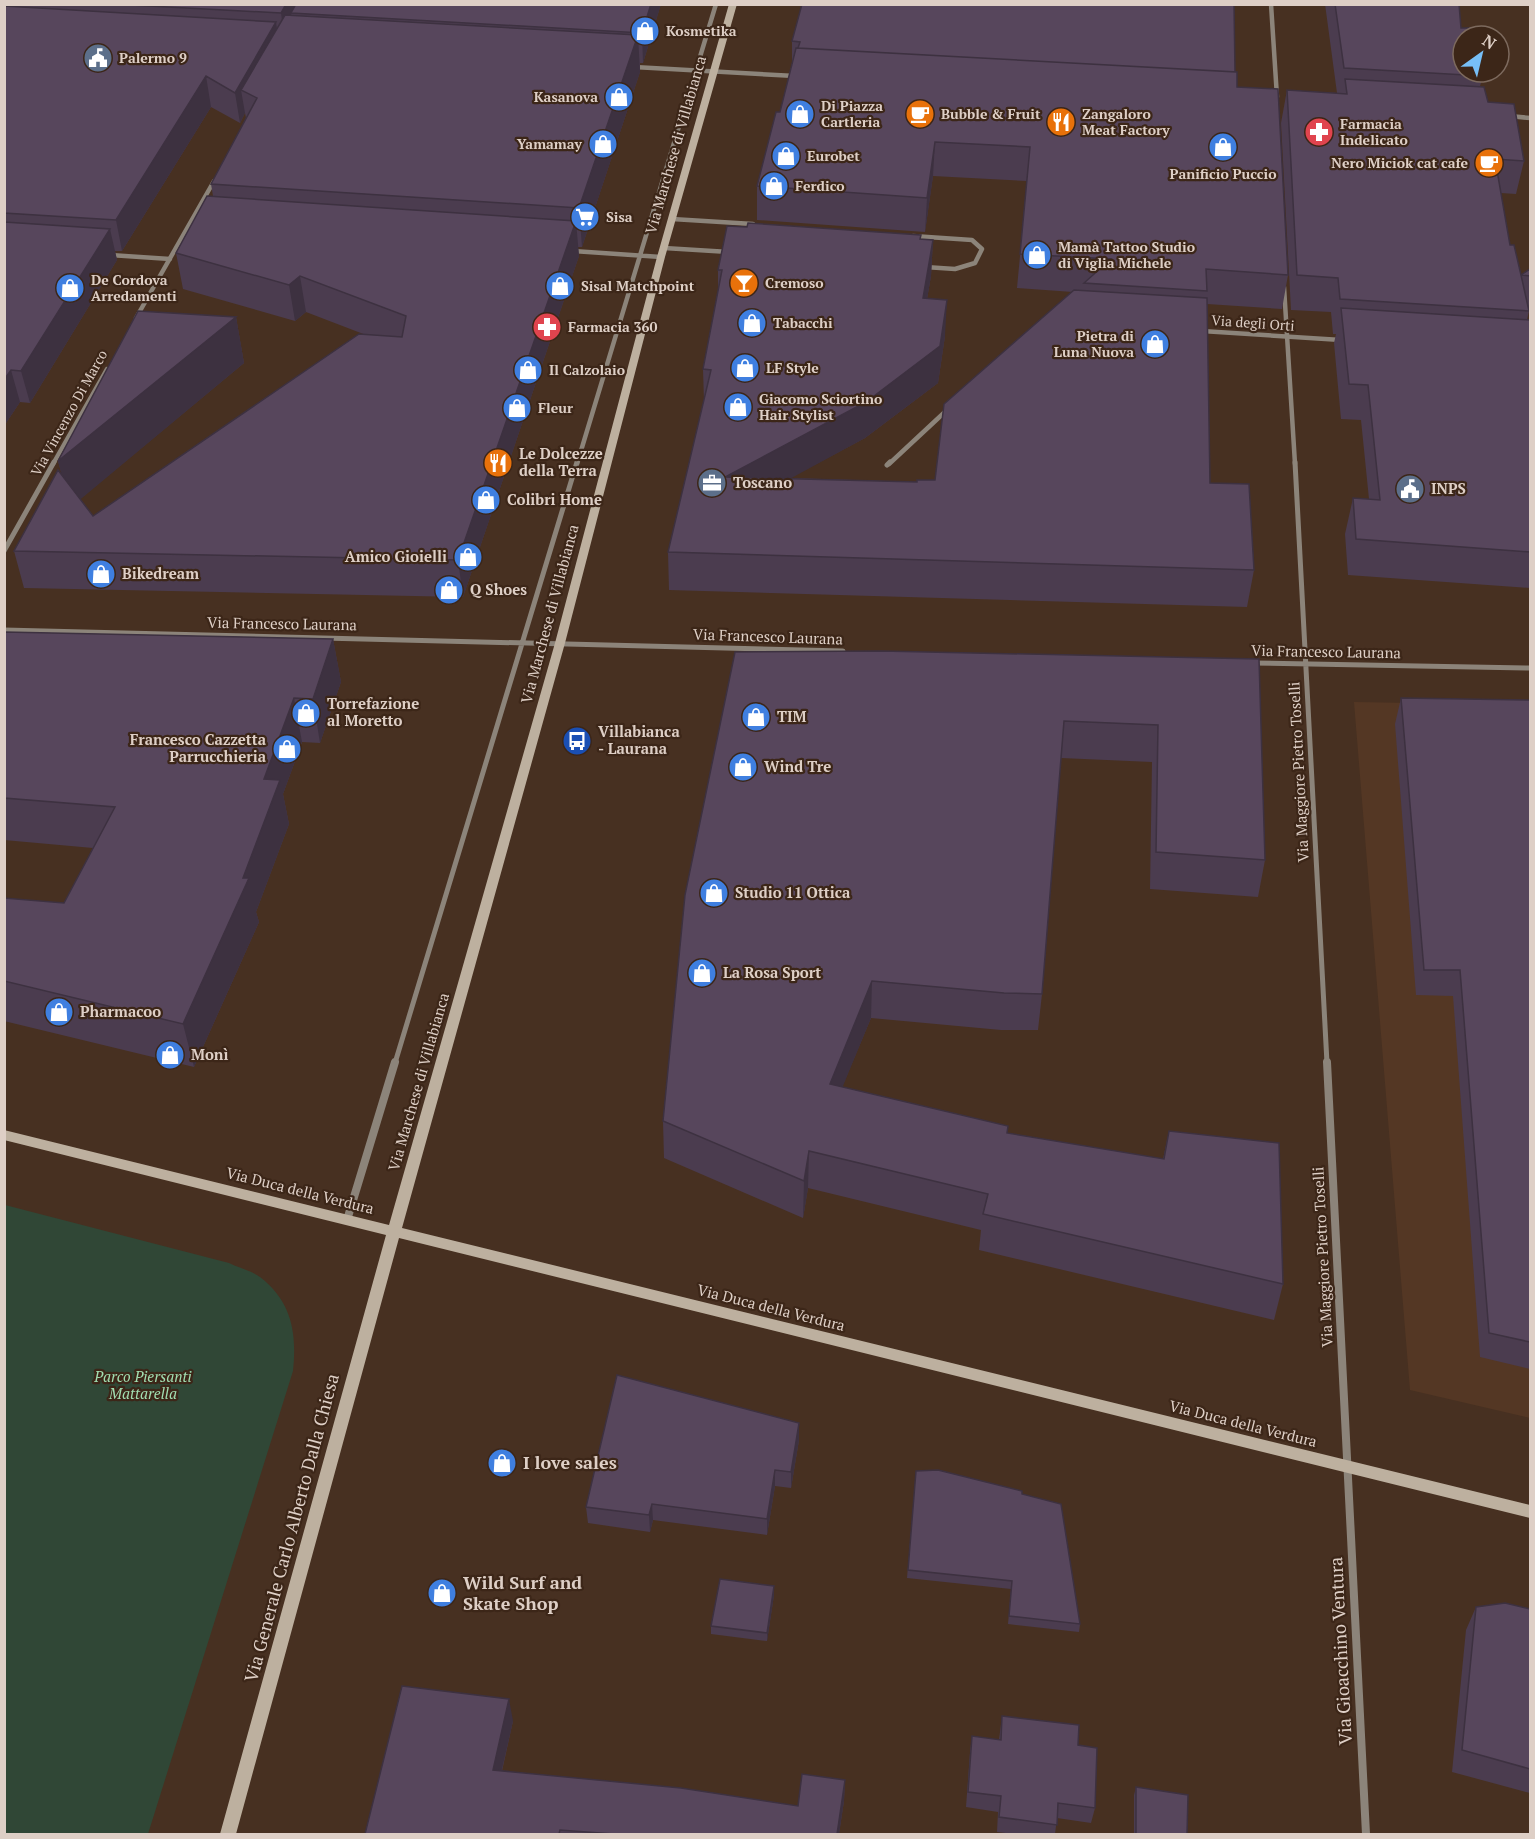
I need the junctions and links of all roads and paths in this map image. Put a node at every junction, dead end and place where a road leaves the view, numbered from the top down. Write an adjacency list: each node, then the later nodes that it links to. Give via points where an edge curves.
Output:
1 (716, 4): 5 (street, Via Marchese di Villabianca)
2 (733, 4): 6 (street, Via Marchese di Villabianca)
3 (1271, 4): 8 (street)
4 (627, 67): 5 (street)
5 (697, 71): 6 (street); 21 (street, Via Marchese di Villabianca)
6 (715, 72): 7 (street); 12 (street, Via Marchese di Villabianca)
7 (798, 76)
8 (1277, 103)
9 (1508, 116): 10 (street)
10 (1530, 118)
11 (218, 173): 13 (street)
12 (672, 219): 14 (street); 18 (street, Via Marchese di Villabianca)
13 (189, 225): 15 (street); 22 (street)
14 (765, 225)
15 (201, 226)
16 (903, 235): 23 (street, via 972,240 982,249 975,263 955,269)
17 (570, 251): 21 (street)
18 (662, 252): 19 (street); 21 (street); 35 (street, Via Marchese di Villabianca)
19 (735, 253)
20 (99, 254): 22 (street)
21 (642, 256): 34 (street, Via Marchese di Villabianca)
22 (170, 259): 25 (street)
23 (923, 267)
24 (1284, 279): 27 (street, Via Maggiore Pietro Toselli)
25 (134, 322)
26 (1195, 331): 27 (street, Via degli Orti)
27 (1286, 337): 28 (street, Via degli Orti); 38 (street, Via Maggiore Pietro Toselli)
28 (1344, 341)
29 (111, 363): 32 (street, Via Vincenzo Di Marco)
30 (949, 408): 31 (street)
31 (887, 465)
32 (4, 551)
33 (4, 630): 34 (street, Via Francesco Laurana)
34 (524, 643): 35 (street, Via Francesco Laurana); 41 (street, Via Marchese di Villabianca)
35 (560, 643): 36 (street, Via Francesco Laurana); 42 (street, Via Marchese di Villabianca)
36 (854, 651)
37 (1248, 663): 38 (street, Via Francesco Laurana)
38 (1308, 665): 39 (street, Via Francesco Laurana); 43 (street, Via Maggiore Pietro Toselli)
39 (1530, 668)
40 (4, 1135): 41 (street, Via Duca della Verdura)
41 (347, 1220): 42 (street, Via Duca della Verdura)
42 (394, 1232): 43 (street, Via Duca della Verdura); 45 (street, Via Generale Carlo Alberto Dalla Chiesa)
43 (1346, 1466): 44 (street, Via Duca della Verdura); 46 (street, Via Gioacchino Ventura)
44 (1530, 1512)
45 (228, 1834)
46 (1366, 1834)

